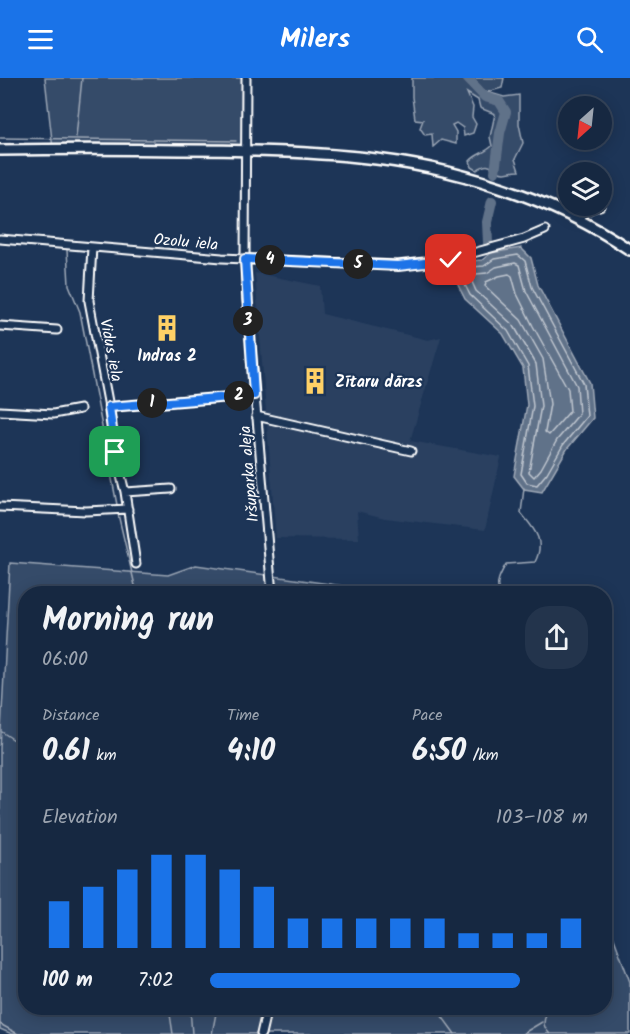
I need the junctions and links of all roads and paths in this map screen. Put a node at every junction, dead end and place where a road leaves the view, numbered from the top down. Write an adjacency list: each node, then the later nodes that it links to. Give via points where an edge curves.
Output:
1 (246, 78): 3 (street, Iršuparka aleja)
2 (0, 150): 3 (highway)
3 (245, 150): 5 (highway, via 358,157 448,173 502,188); 10 (street, Iršuparka aleja)
4 (580, 216): 5 (street)
5 (578, 219): 9 (highway)
6 (545, 230): 10 (street, Ozolu iela, via 451,260 398,266)
7 (0, 239): 8 (street, Ozolu iela)
8 (92, 247): 10 (street, Ozolu iela); 14 (street, Vidus iela, via 89,301)
9 (630, 250)
10 (245, 259): 13 (street, Iršuparka aleja)
11 (0, 326): 12 (street)
12 (57, 330)
13 (254, 395): 14 (street); 17 (street, Iršuparka aleja)
14 (109, 407): 20 (street, Vidus iela)
15 (80, 409): 16 (street, via 53,414)
16 (0, 411)
17 (256, 416): 18 (street); 24 (street, Iršuparka aleja)
18 (411, 451)
19 (171, 489): 20 (street)
20 (125, 492): 22 (street, Vidus iela)
21 (0, 507): 22 (street)
22 (128, 509): 23 (street, Vidus iela)
23 (136, 564)
24 (271, 586)
25 (265, 1015): 26 (street)
26 (261, 1034)

